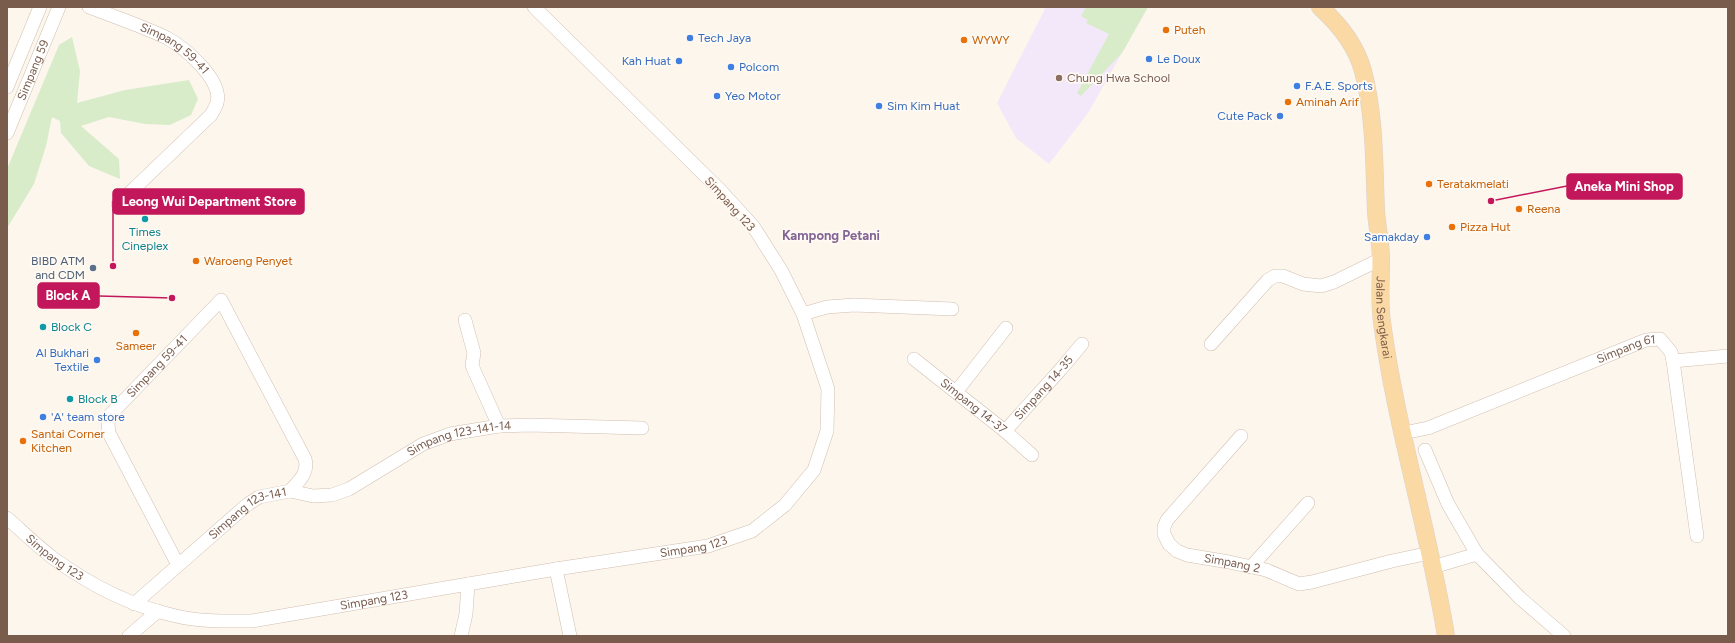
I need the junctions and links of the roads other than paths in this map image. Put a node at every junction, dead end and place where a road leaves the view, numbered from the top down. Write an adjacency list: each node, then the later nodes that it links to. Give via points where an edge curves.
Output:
1 (40, 7): 6 (street, Simpang 59)
2 (59, 7): 7 (street, Simpang 59)
3 (89, 7): 8 (street, Simpang 59-41, via 167,38 202,67 212,79 217,91 217,103 211,114)
4 (534, 7): 12 (street, Simpang 123, via 720,190 753,226 781,270)
5 (1325, 8): 9 (main road, Jalan Sengkarai, via 1356,50 1363,70 1372,128 1376,217)
6 (7, 87)
7 (7, 132)
8 (118, 204)
9 (1381, 259): 16 (street, via 1321,286 1275,276 1268,280); 24 (main road, Jalan Sengkarai, via 1379,288 1382,321)
10 (221, 300): 28 (street, Simpang 123-141, via 305,458 305,473); 34 (street, Simpang 59-41, via 110,415 108,424 109,433)
11 (952, 309): 12 (street, via 854,305 827,307)
12 (803, 314): 36 (street, Simpang 123, via 828,389 827,431 814,470 786,505 752,531 708,546)
13 (465, 320): 21 (street, via 474,353 472,365)
14 (1006, 328): 20 (street)
15 (1082, 344): 23 (street, Simpang 14-35)
16 (1211, 344)
17 (1728, 356): 19 (street)
18 (914, 358): 20 (street, Simpang 14-37)
19 (1673, 361): 24 (street, Simpang 61, via 1671,352 1660,339 1646,340 1428,428); 31 (street, Simpang 61)
20 (956, 392): 23 (street, Simpang 14-37)
21 (499, 426): 22 (street, Simpang 123-141-14); 28 (street, Simpang 123-141-14, via 450,434 424,444 349,489 332,495 313,496)
22 (642, 428)
23 (1005, 431): 27 (street, Simpang 14-37)
24 (1403, 433): 33 (main road, Jalan Sengkarai)
25 (1241, 436): 35 (street, Simpang 2, via 1167,520 1164,534 1169,544 1187,556)
26 (1425, 450): 32 (street, via 1448,504)
27 (1032, 455)
28 (290, 491): 34 (street, Simpang 123-141, via 259,497 248,504)
29 (1308, 503): 35 (street)
30 (7, 518): 38 (street, Simpang 123, via 53,557 78,574 101,589)
31 (1697, 536)
32 (1477, 554): 33 (street, Simpang 2); 44 (street, via 1520,598)
33 (1431, 560): 35 (street, Simpang 2, via 1392,561 1299,584 1266,570); 43 (main road, Jalan Sengkarai)
34 (178, 565): 38 (street, Simpang 123-141)
35 (1251, 567)
36 (556, 569): 37 (street, Simpang 123); 42 (street)
37 (468, 584): 39 (street, Simpang 123, via 252,621 212,620); 41 (street, via 466,614)
38 (134, 604): 39 (street, Simpang 123)
39 (158, 611): 40 (street)
40 (129, 636)
41 (461, 636)
42 (570, 636)
43 (1446, 636)
44 (1564, 636)

